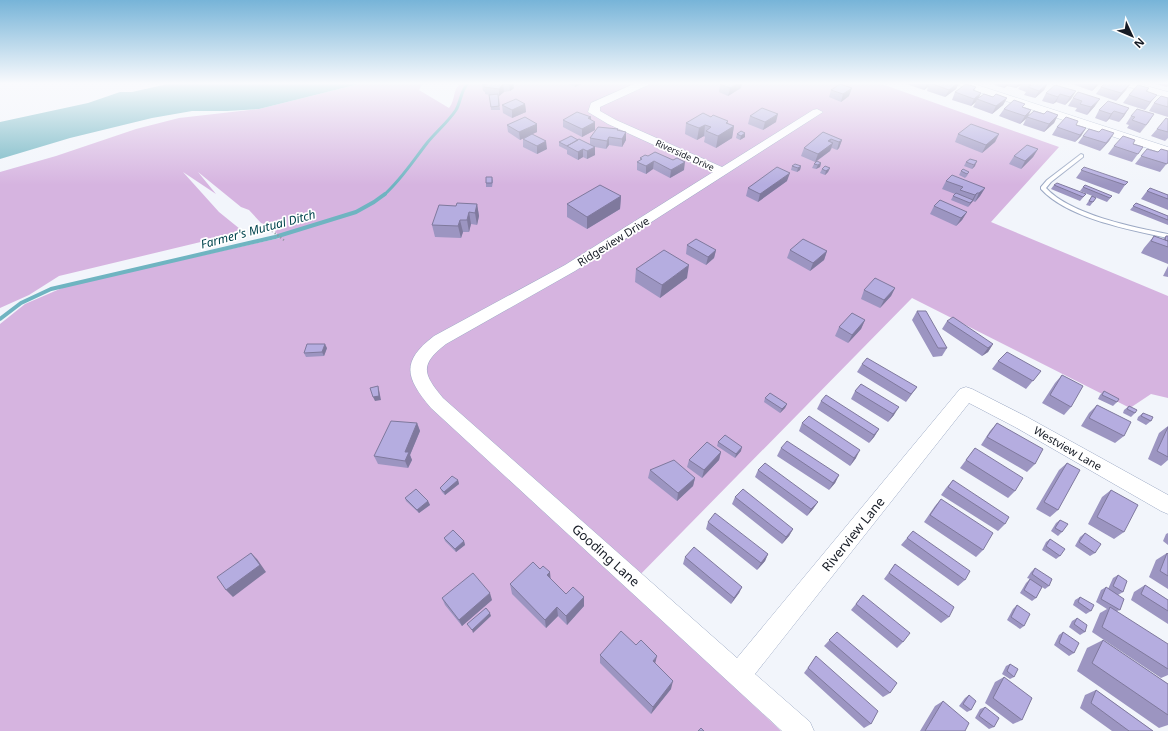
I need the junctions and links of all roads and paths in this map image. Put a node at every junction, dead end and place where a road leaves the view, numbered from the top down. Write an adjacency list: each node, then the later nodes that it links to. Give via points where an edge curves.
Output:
1 (603, 117): 6 (street, Riverside Drive)
2 (809, 117): 6 (street, Ridgeview Drive)
3 (1065, 117): 4 (street)
4 (1168, 151)
5 (1081, 156): 8 (lane, via 1049,181 1043,188 1046,194 1056,201 1113,223)
6 (723, 172): 10 (street, Ridgeview Drive, via 570,268 440,340 426,351 420,362)
7 (272, 232): 9 (path)
8 (1168, 236)
9 (285, 241)
10 (418, 374): 13 (street, Gooding Lane, via 423,386 437,403)
11 (966, 394): 12 (street, Westview Lane); 13 (street, Riverview Lane)
12 (1168, 505)
13 (739, 675): 14 (street, Gooding Lane)
14 (801, 731)

